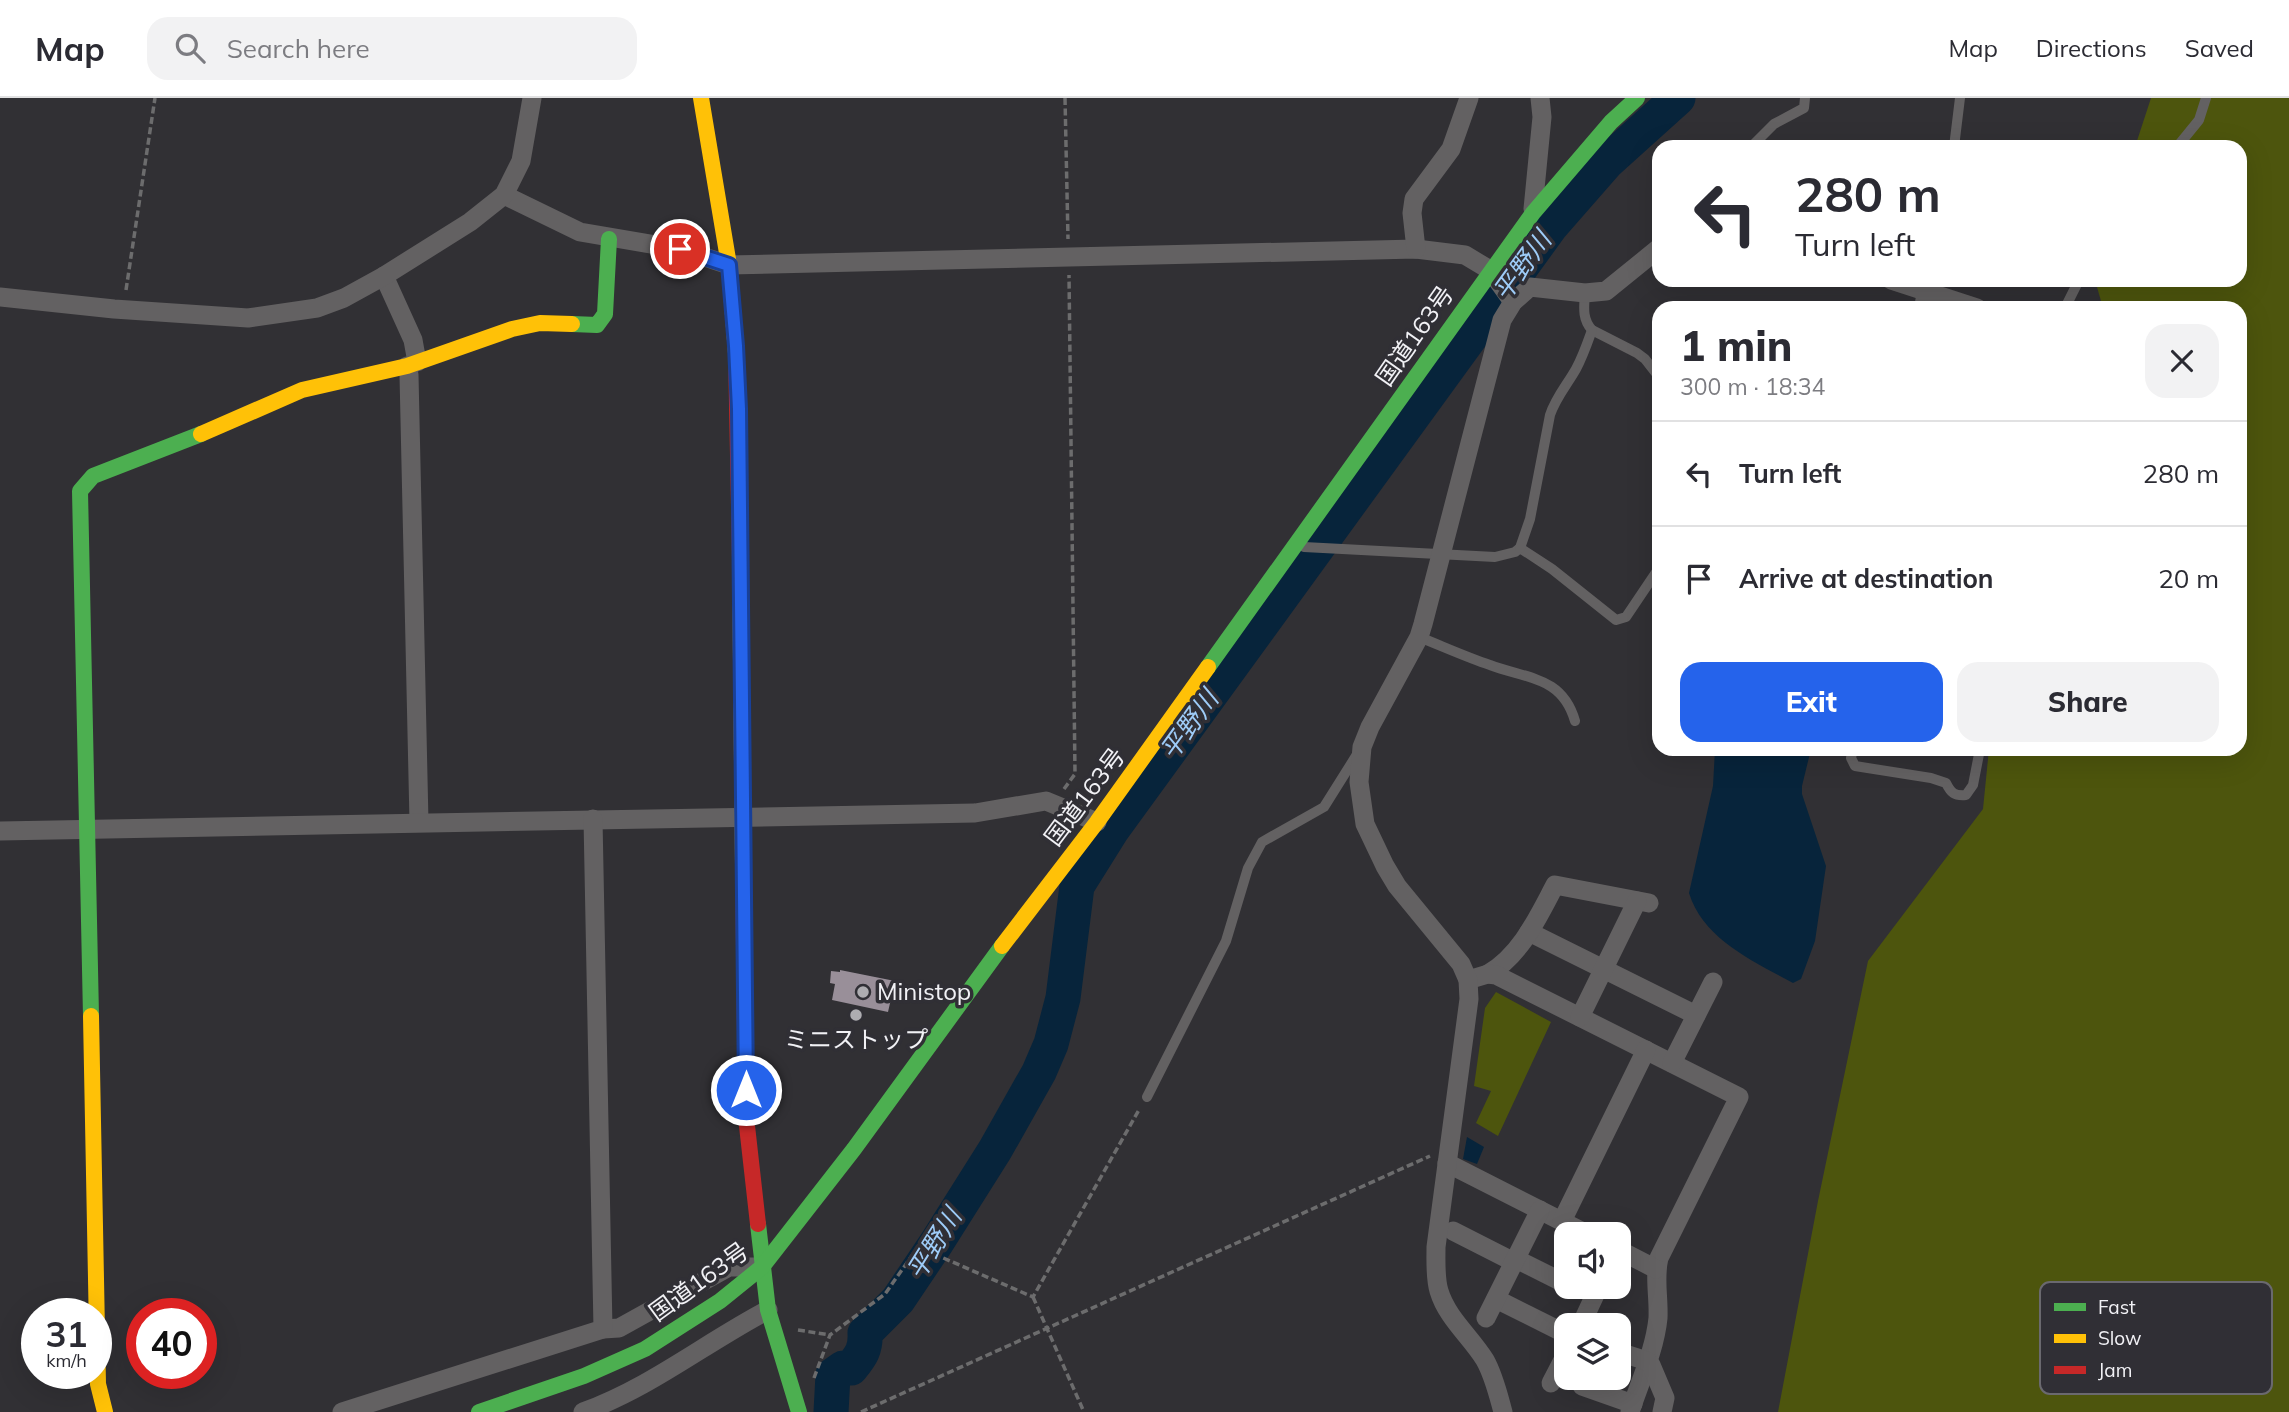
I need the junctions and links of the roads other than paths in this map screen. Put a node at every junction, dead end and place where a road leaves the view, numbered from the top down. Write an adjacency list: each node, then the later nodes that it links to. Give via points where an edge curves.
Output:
1 (532, 98): 12 (street, via 521,160)
2 (701, 98): 17 (main road)
3 (1469, 98): 15 (street, via 1451,149 1414,199)
4 (1540, 98): 13 (street)
5 (1637, 98): 13 (main road, 国道163号)
6 (1805, 98): 9 (lane, via 1804,107 1773,124)
7 (1961, 98): 10 (lane)
8 (2206, 98): 11 (lane, via 2199,120)
9 (1758, 140)
10 (1955, 140)
11 (2183, 140)
12 (504, 195): 14 (street, via 580,232); 19 (street)
13 (1533, 213): 18 (main road, 国道163号)
14 (609, 239): 17 (street, via 680,249); 26 (main road, via 605,314 597,325 530,325)
15 (1416, 249): 17 (street); 18 (street, via 1465,255)
16 (1652, 254): 21 (street, via 1606,291)
17 (729, 265): 37 (main road, via 739,409)
18 (1490, 270): 24 (street); 28 (main road, 国道163号)
19 (384, 276): 22 (street, via 317,309 263,317); 26 (street, via 413,340)
20 (1921, 292): 23 (street)
21 (1585, 293): 24 (street, via 1530,287); 25 (lane, via 1583,309)
22 (0, 297)
23 (1952, 301)
24 (1513, 302): 30 (street, via 1502,320)
25 (1592, 331): 27 (lane, via 1637,353); 29 (lane, via 1575,371 1556,399)
26 (412, 364): 39 (street); 41 (main road, via 302,390 93,476 80,491)
27 (1652, 368)
28 (1300, 546): 30 (lane); 40 (main road, 国道163号)
29 (1520, 548): 30 (lane, via 1495,557); 31 (lane, via 1616,620 1626,617)
30 (1440, 555): 32 (street)
31 (1652, 578)
32 (1419, 637): 33 (lane, via 1546,683 1570,704); 34 (street)
33 (1575, 721)
34 (1362, 747): 46 (street, via 1359,782 1370,834 1397,886 1461,964); 52 (lane, via 1324,807 1262,842 1248,868 1226,941)
35 (1851, 756): 36 (lane, via 1855,766 1946,783 1957,796 1966,795 1973,786)
36 (1979, 756)
37 (744, 817): 38 (street); 40 (street, via 975,813 1046,800); 59 (main road, via 746,1117)
38 (593, 819): 39 (street); 66 (street)
39 (419, 822): 41 (street)
40 (1097, 822): 59 (main road, 国道163号)
41 (88, 829): 42 (street); 73 (main road, via 99,1384)
42 (0, 831)
43 (1530, 932): 44 (street); 44 (street, via 1555,885 1643,902); 45 (street, via 1508,959)
44 (1604, 968): 48 (street); 49 (street)
45 (1488, 974): 46 (street); 49 (street)
46 (1468, 980): 53 (street)
47 (1713, 982): 48 (street)
48 (1696, 1015): 51 (street)
49 (1580, 1017): 50 (street)
50 (1646, 1050): 51 (street); 55 (street)
51 (1672, 1063): 60 (street, via 1739,1097)
52 (1147, 1097)
53 (1447, 1156): 54 (street); 78 (street, via 1436,1247 1439,1291 1484,1359)
54 (1540, 1210): 55 (street); 58 (street)
55 (1562, 1221)
56 (1453, 1231): 58 (street)
57 (1631, 1256): 60 (street)
58 (1515, 1260): 61 (street); 62 (street)
59 (762, 1267): 63 (main road); 66 (street, via 729,1267 619,1328); 75 (main road, 国道163号, via 720,1301 645,1349 584,1376)
60 (1656, 1269): 68 (street, via 1658,1318)
61 (1554, 1278)
62 (1496, 1299): 64 (street); 65 (street)
63 (768, 1310): 76 (street, via 647,1384); 77 (main road)
64 (1486, 1318)
65 (1554, 1328)
66 (603, 1329): 74 (street)
67 (1631, 1356): 68 (street)
68 (1647, 1362): 72 (street); 79 (street, via 1665,1398)
69 (1554, 1376): 70 (street)
70 (1550, 1383)
71 (1592, 1390): 72 (street)
72 (1631, 1408)
73 (105, 1412)
74 (342, 1412)
75 (479, 1412)
76 (583, 1412)
77 (799, 1412)
78 (1503, 1412)
79 (1662, 1412)

